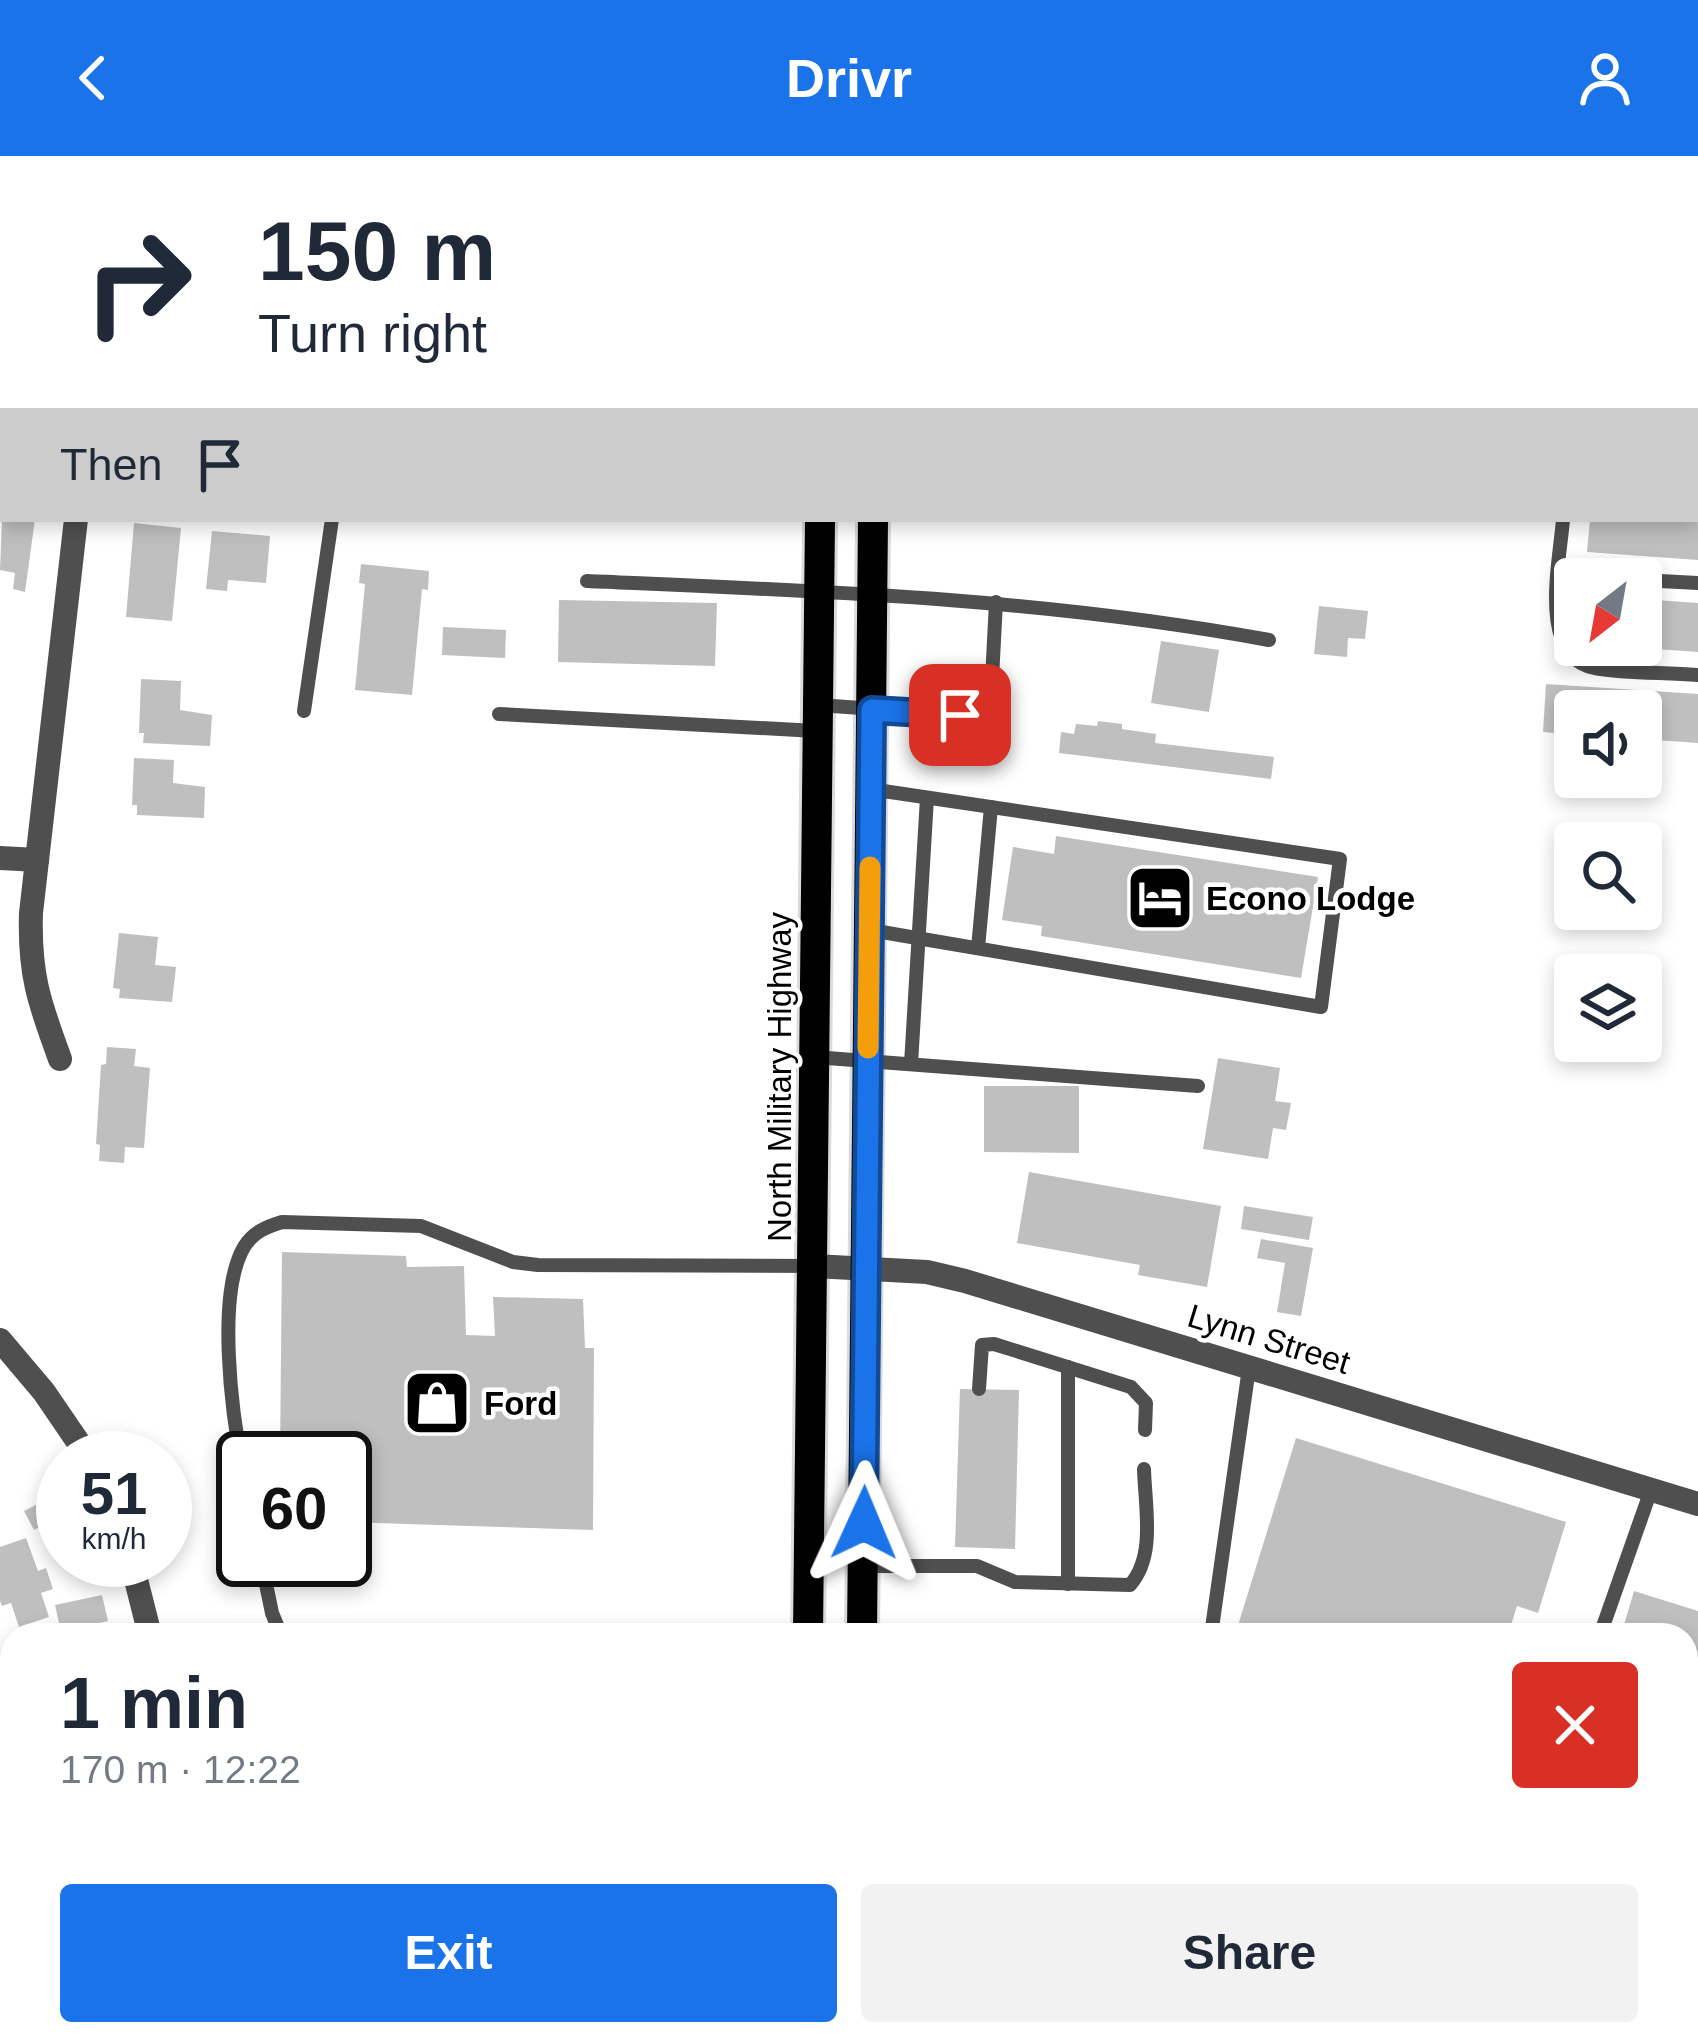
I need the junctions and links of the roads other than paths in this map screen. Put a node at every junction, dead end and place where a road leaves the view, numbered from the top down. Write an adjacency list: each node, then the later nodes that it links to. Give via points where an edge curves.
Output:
1 (76, 522): 24 (street)
2 (332, 522): 17 (lane)
3 (820, 522): 10 (main road, North Military Highway)
4 (873, 522): 11 (main road)
5 (1563, 522): 6 (lane)
6 (1560, 558)
7 (587, 581): 10 (lane)
8 (1662, 581): 9 (lane)
9 (1698, 583)
10 (819, 591): 11 (lane); 19 (main road, North Military Highway)
11 (872, 593): 12 (lane); 16 (main road)
12 (996, 602): 13 (lane); 16 (lane, via 990,717)
13 (1270, 640)
14 (1588, 666): 15 (lane)
15 (1698, 675)
16 (872, 710): 19 (lane); 20 (main road)
17 (304, 711)
18 (499, 714): 19 (lane)
19 (817, 718): 28 (main road, North Military Highway)
20 (870, 789): 21 (lane); 25 (main road)
21 (927, 798): 22 (lane); 26 (lane)
22 (992, 807): 27 (lane); 27 (lane, via 1340,859 1321,1007)
23 (0, 858): 24 (street)
24 (37, 860): 29 (street, via 29,959)
25 (869, 930): 26 (lane); 30 (main road)
26 (918, 938): 27 (lane); 31 (lane)
27 (977, 948)
28 (814, 1057): 30 (lane); 33 (main road, North Military Highway)
29 (60, 1059)
30 (868, 1061): 31 (lane); 34 (main road)
31 (911, 1064): 32 (lane)
32 (1198, 1086)
33 (814, 1266): 34 (street, Lynn Street); 41 (lane, via 538,1265 412,1225 282,1222 261,1229 236,1264); 53 (main road, North Military Highway)
34 (867, 1267): 37 (street, Lynn Street, via 965,1281); 46 (main road)
35 (0, 1340): 40 (street)
36 (1068, 1367): 38 (lane, via 982,1346); 39 (lane, via 1138,1393 1146,1403); 48 (lane)
37 (1249, 1368): 43 (street, Lynn Street); 55 (lane)
38 (979, 1389)
39 (1145, 1430)
40 (71, 1431)
41 (235, 1431)
42 (1144, 1469): 48 (lane, via 1146,1557 1139,1574 1130,1585)
43 (1651, 1490): 44 (street, Lynn Street); 56 (lane)
44 (1698, 1504)
45 (976, 1547): 47 (lane)
46 (863, 1565): 47 (lane); 54 (main road)
47 (976, 1566): 48 (lane, via 1015,1582)
48 (1068, 1583)
49 (137, 1587): 51 (street)
50 (267, 1587): 52 (lane)
51 (147, 1623)
52 (276, 1623)
53 (808, 1623)
54 (862, 1623)
55 (1213, 1623)
56 (1604, 1623)

